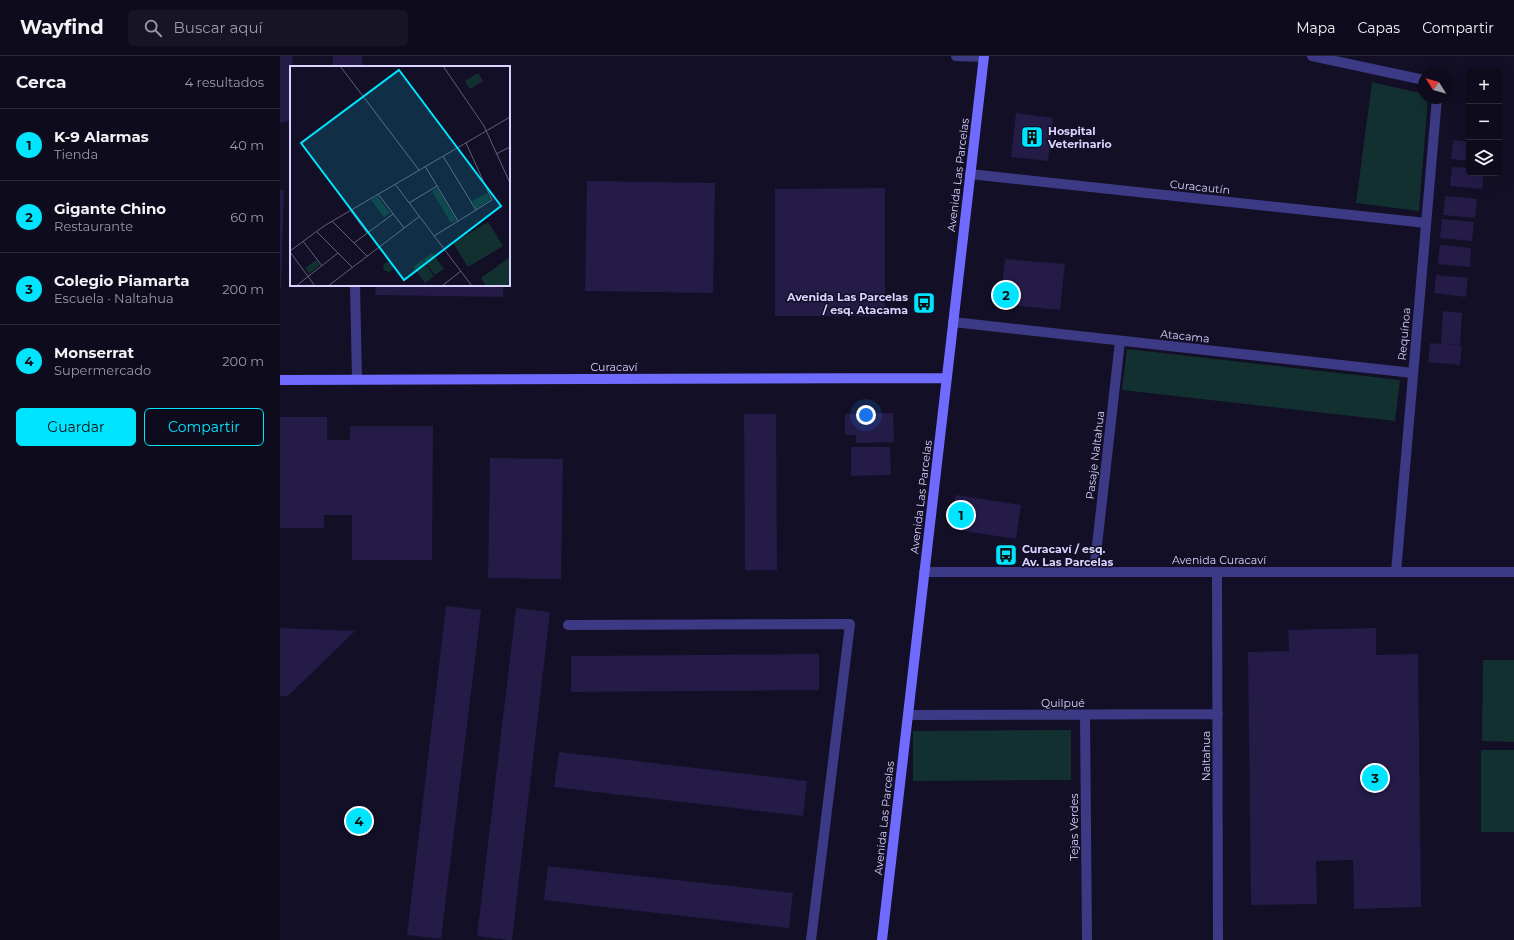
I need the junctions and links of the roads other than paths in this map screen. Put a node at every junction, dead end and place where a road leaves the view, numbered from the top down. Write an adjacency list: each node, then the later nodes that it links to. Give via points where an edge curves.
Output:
1 (956, 56): 2 (street)
2 (984, 56): 6 (street, Avenida Las Parcelas)
3 (1312, 56): 4 (street)
4 (1418, 79)
5 (1436, 104): 7 (street, Requínoa)
6 (970, 174): 7 (street, Curacautín); 9 (street, Avenida Las Parcelas)
7 (1426, 223): 11 (street, Requínoa)
8 (355, 286): 13 (street)
9 (954, 322): 10 (street, Atacama); 12 (street, Avenida Las Parcelas)
10 (1120, 341): 11 (street, Atacama); 16 (street, Pasaje Naltahua)
11 (1413, 373): 18 (street, Requínoa)
12 (947, 378): 13 (street, Curacaví); 15 (street, Avenida Las Parcelas)
13 (357, 379): 14 (street, Curacaví)
14 (280, 380)
15 (924, 572): 16 (street, Avenida Curacaví); 22 (street, Avenida Las Parcelas)
16 (1094, 572): 17 (street, Avenida Curacaví)
17 (1217, 572): 18 (street, Avenida Curacaví); 21 (street, Naltahua)
18 (1396, 572): 19 (street, Avenida Curacaví)
19 (1514, 572)
20 (568, 625): 24 (street, via 850,624)
21 (1218, 714): 23 (street, Quilpué); 27 (street, Naltahua)
22 (908, 715): 23 (street, Quilpué); 25 (street, Avenida Las Parcelas)
23 (1086, 715): 26 (street, Tejas Verdes)
24 (811, 940)
25 (882, 940)
26 (1087, 940)
27 (1218, 940)

